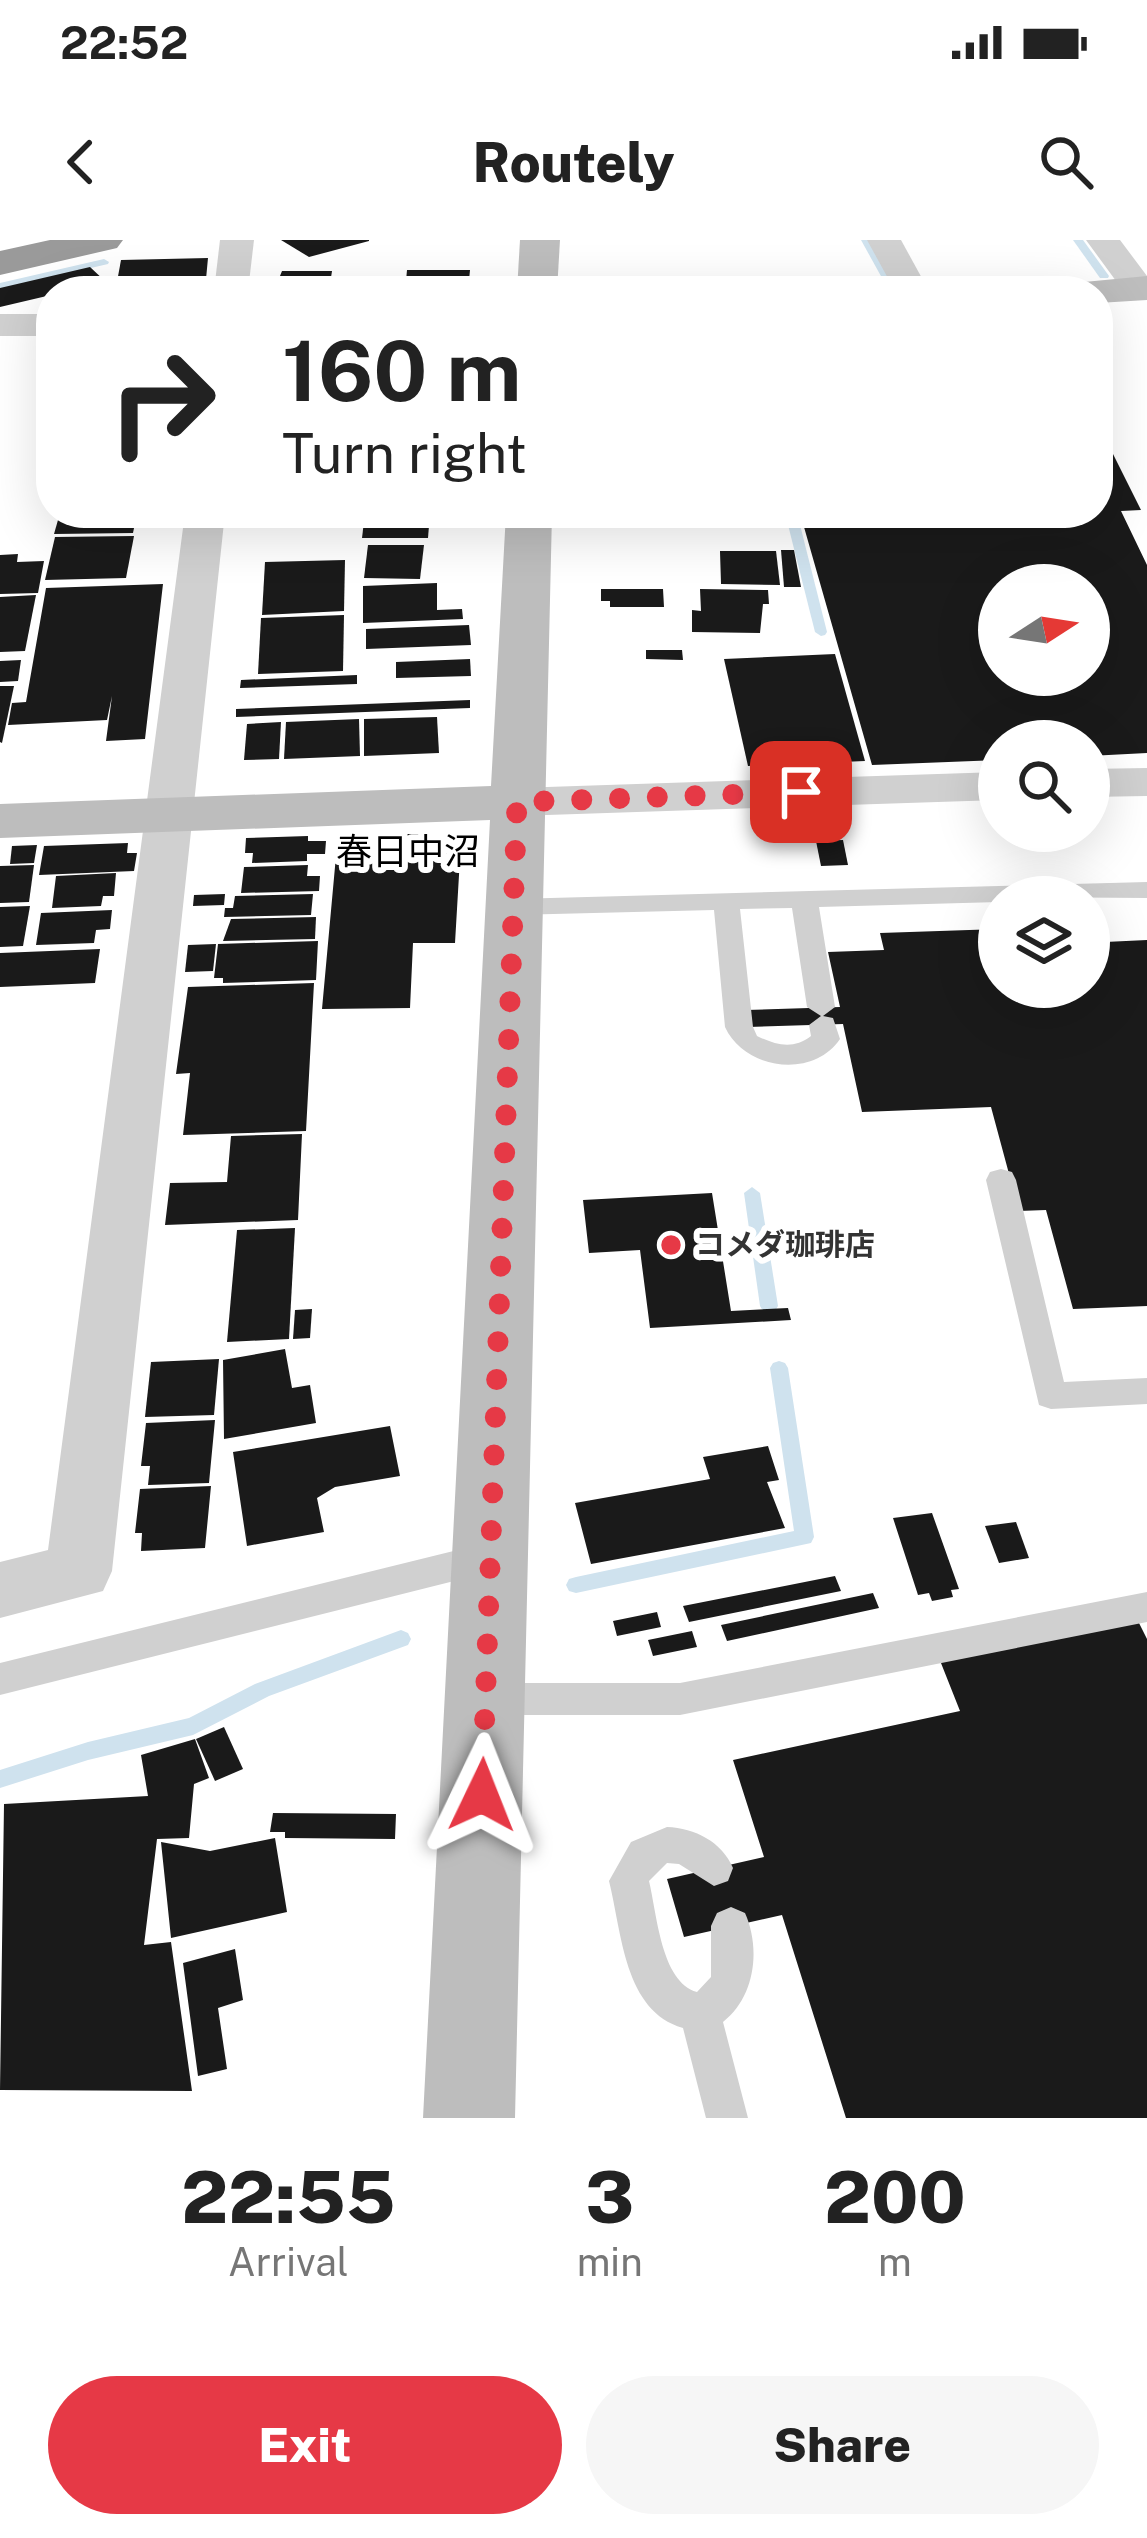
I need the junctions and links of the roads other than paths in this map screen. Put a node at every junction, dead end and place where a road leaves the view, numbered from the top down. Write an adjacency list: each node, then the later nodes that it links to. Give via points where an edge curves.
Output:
1 (44, 240): 7 (highway)
2 (104, 240): 8 (highway)
3 (237, 240): 9 (street)
4 (540, 240): 10 (main road)
5 (884, 240): 11 (street)
6 (1103, 240): 12 (street)
7 (0, 250)
8 (0, 263)
9 (233, 276)
10 (539, 276)
11 (904, 276)
12 (1133, 292)
13 (0, 325): 14 (street)
14 (36, 325)
15 (203, 528): 21 (street)
16 (528, 528): 20 (main road)
17 (1147, 782): 18 (street)
18 (1110, 783)
19 (978, 787): 20 (street)
20 (517, 802): 21 (main road); 26 (main road)
21 (169, 815): 22 (main road); 30 (street, via 80,1571)
22 (0, 821)
23 (1147, 890): 24 (lane)
24 (804, 899): 25 (lane); 25 (lane, via 826,1040 817,1050 782,1056 746,1042 740,1027)
25 (726, 902): 26 (lane)
26 (513, 907): 29 (main road)
27 (1001, 1180): 28 (lane, via 1051,1396)
28 (1147, 1391)
29 (490, 1558): 32 (lane); 33 (main road)
30 (0, 1589)
31 (1147, 1607): 33 (lane, via 680,1699)
32 (0, 1679)
33 (486, 1699): 37 (main road)
34 (714, 1868): 36 (lane, via 676,1842 644,1854 629,1881 656,1984 672,2005)
35 (731, 1926): 36 (lane, via 728,1991)
36 (700, 2013): 38 (lane)
37 (469, 2118)
38 (727, 2118)

